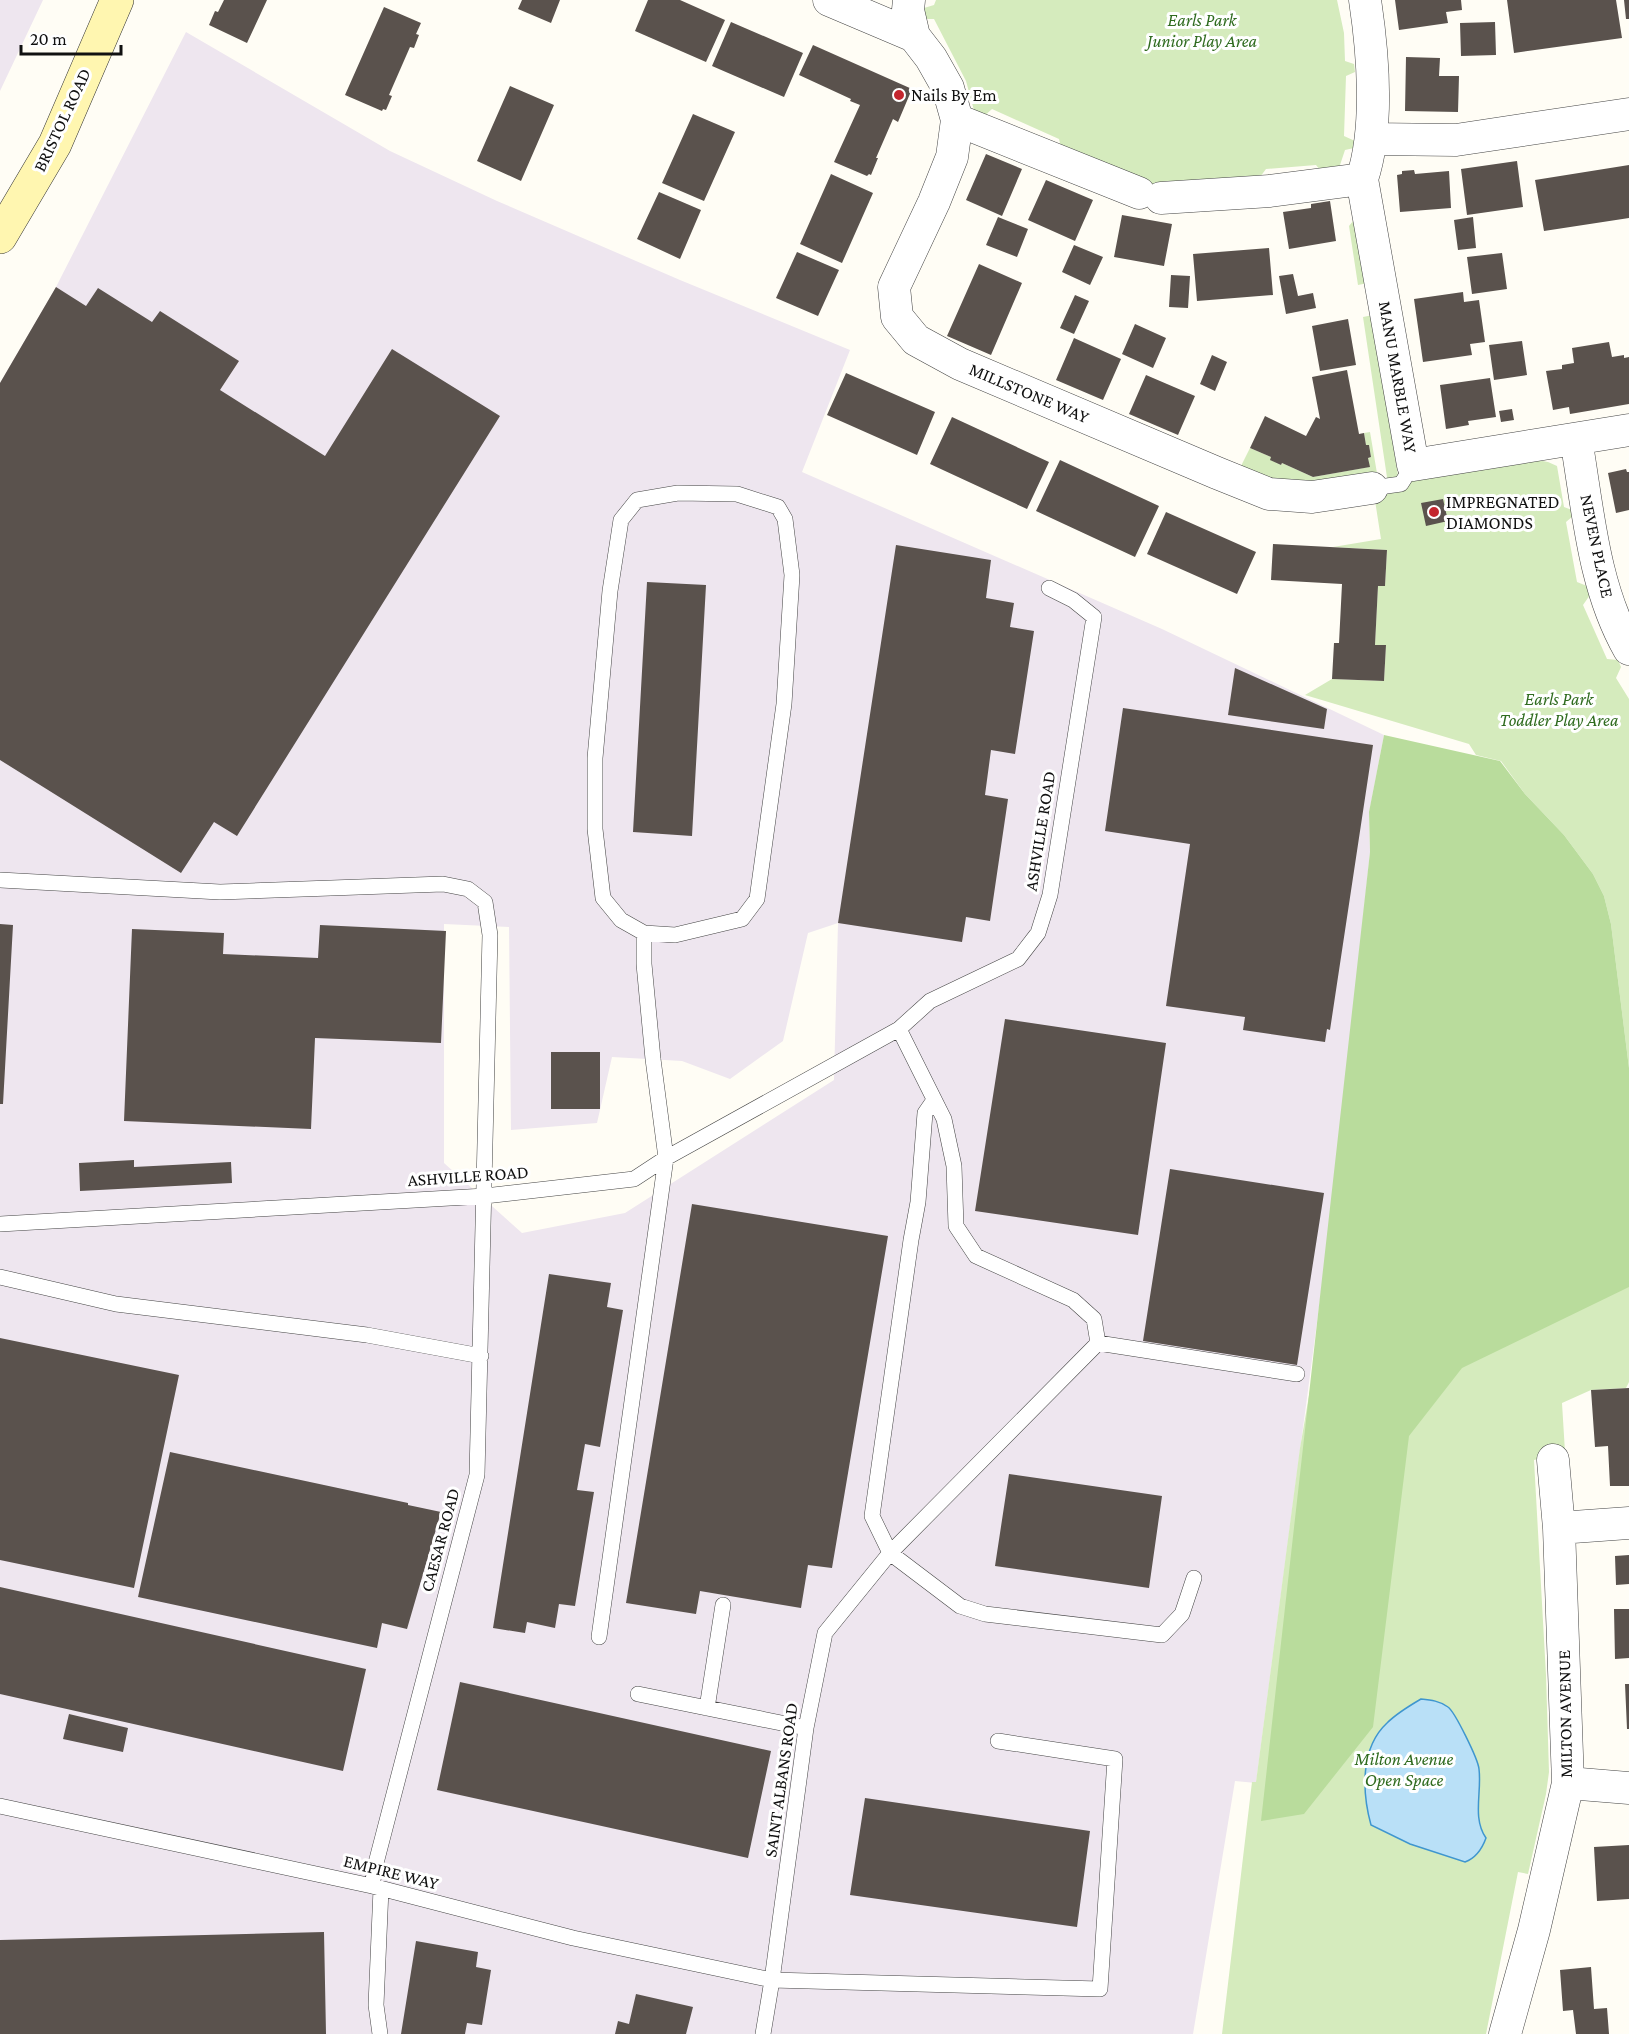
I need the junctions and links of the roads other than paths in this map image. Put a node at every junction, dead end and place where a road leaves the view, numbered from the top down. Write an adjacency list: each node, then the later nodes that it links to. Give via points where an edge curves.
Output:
1 (117, 0): 10 (street, BRISTOL ROAD, via 55,144)
2 (829, 0): 5 (street)
3 (909, 0): 5 (street, MILLSTONE WAY)
4 (1365, 0): 8 (street, MANU MARBLE WAY, via 1372,45)
5 (914, 36): 7 (street, MILLSTONE WAY, via 948,88)
6 (1629, 114): 8 (street, via 1456,140)
7 (957, 120): 9 (street, via 1150,196 1270,191); 14 (street, MILLSTONE WAY, via 952,157 894,287 897,317 916,340 960,364 1269,494 1312,497)
8 (1371, 139): 9 (street, MANU MARBLE WAY)
9 (1362, 180): 13 (street, MANU MARBLE WAY)
10 (0, 237)
11 (1629, 430): 12 (street, MANU MARBLE WAY)
12 (1576, 439): 13 (street, MANU MARBLE WAY); 16 (street, NEVEN PLACE, via 1599,570)
13 (1413, 465): 14 (lane, via 1401,484)
14 (1372, 488)
15 (1049, 588): 19 (lane, ASHVILLE ROAD, via 1094,617 1050,895 1038,933 1018,959 930,1001)
16 (1629, 649)
17 (0, 880): 22 (lane, CAESAR ROAD, via 220,892 443,884 468,889 485,902 490,935)
18 (644, 933): 18 (lane, via 621,920 603,898 595,829 595,759 610,591 621,520 637,500 678,493 736,494 778,507 785,519 792,575 784,704 757,899 742,920 675,935); 21 (lane, via 653,1059)
19 (899, 1029): 20 (lane); 21 (lane, ASHVILLE ROAD)
20 (934, 1100): 25 (lane, via 944,1119 954,1166 956,1226 976,1256 1073,1300 1094,1319); 31 (lane, via 925,1113 918,1202 872,1515)
21 (666, 1158): 22 (lane, ASHVILLE ROAD, via 634,1179); 34 (lane)
22 (485, 1196): 23 (lane, ASHVILLE ROAD); 26 (lane, CAESAR ROAD)
23 (0, 1224)
24 (0, 1277): 26 (lane, via 116,1304 367,1335)
25 (1098, 1343): 27 (lane); 31 (lane, SAINT ALBANS ROAD)
26 (480, 1356): 42 (lane, CAESAR ROAD, via 477,1475 376,1863)
27 (1297, 1374)
28 (1553, 1460): 30 (street, MILTON AVENUE)
29 (1629, 1523): 30 (street)
30 (1559, 1528): 39 (street, MILTON AVENUE)
31 (890, 1553): 32 (lane, via 960,1606 985,1614 1162,1635 1182,1614); 37 (lane, SAINT ALBANS ROAD, via 825,1633)
32 (1194, 1578)
33 (723, 1605): 36 (lane)
34 (599, 1637)
35 (638, 1694): 36 (lane)
36 (707, 1708): 37 (lane)
37 (806, 1728): 43 (lane, SAINT ALBANS ROAD)
38 (998, 1741): 43 (lane, EMPIRE WAY, via 1115,1759 1100,1989)
39 (1568, 1783): 40 (street); 46 (street, MILTON AVENUE)
40 (1629, 1788)
41 (0, 1806): 42 (lane, EMPIRE WAY)
42 (377, 1888): 43 (lane, EMPIRE WAY, via 573,1938); 44 (lane, CAESAR ROAD, via 376,2005)
43 (772, 1980): 45 (lane, SAINT ALBANS ROAD)
44 (380, 2034)
45 (763, 2034)
46 (1505, 2034)

